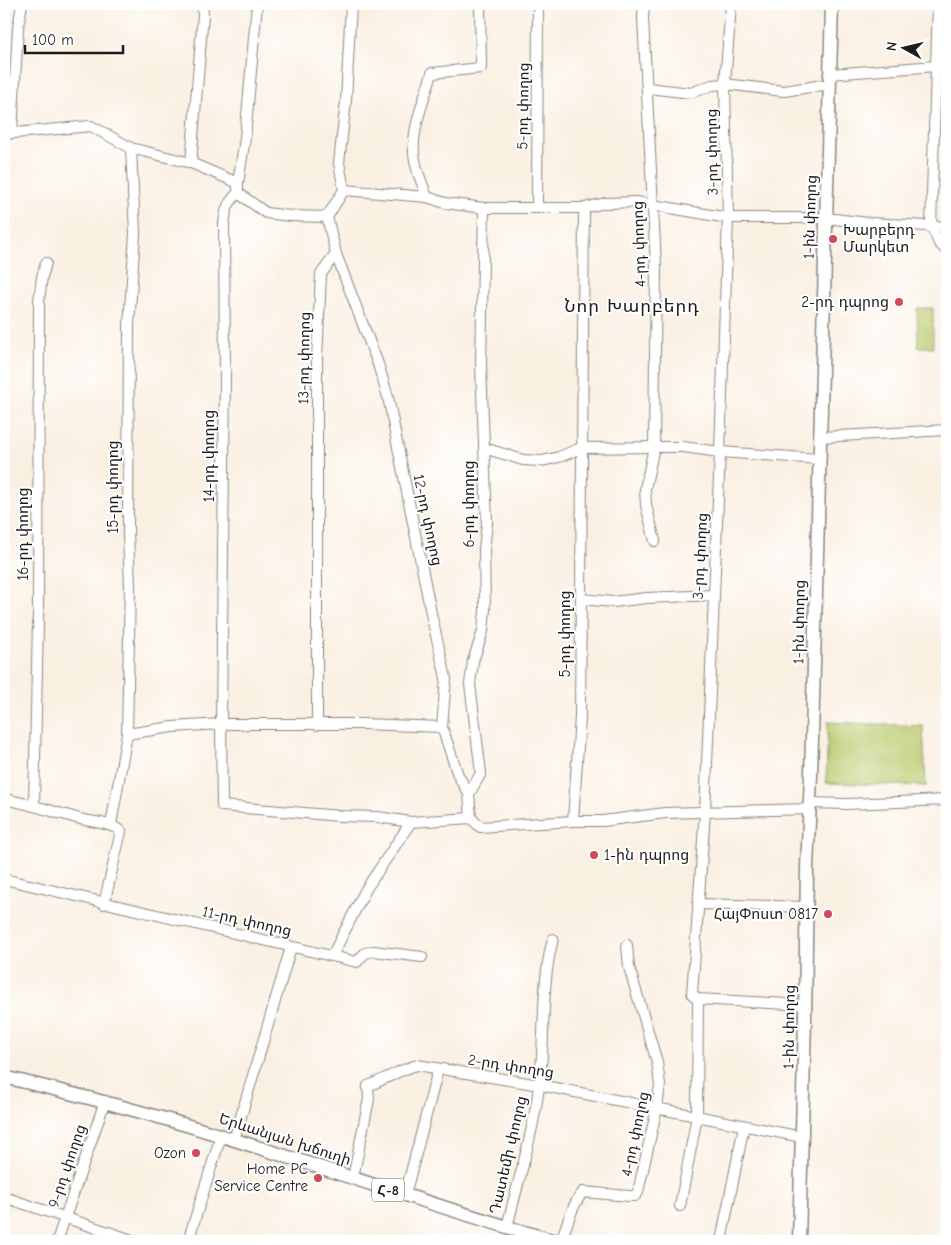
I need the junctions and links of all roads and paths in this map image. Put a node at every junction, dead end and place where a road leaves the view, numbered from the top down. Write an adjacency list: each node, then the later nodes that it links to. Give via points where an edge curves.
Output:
1 (22, 4): 15 (street)
2 (202, 4): 17 (street)
3 (257, 4): 18 (street, 14-րդ փողոց)
4 (351, 4): 19 (street, via 339,163)
5 (480, 4): 20 (street, via 481,68 432,73 421,111 414,160)
6 (538, 4): 23 (street, 5-րդ փողոց)
7 (644, 4): 14 (street, 4-րդ փողոց)
8 (730, 4): 13 (street, 3-րդ փողոց)
9 (832, 4): 12 (main road, 1-ին փողոց)
10 (938, 4): 11 (street)
11 (936, 66): 12 (street); 28 (street)
12 (830, 79): 13 (street, via 784,92); 27 (main road, 1-ին փողոց)
13 (725, 84): 14 (street, via 691,93); 26 (street, 3-րդ փողոց)
14 (648, 88): 21 (street, 4-րդ փողոց)
15 (8, 133): 16 (street, via 91,126)
16 (131, 148): 17 (street); 46 (street, 15-րդ փողոց, via 135,233 129,326)
17 (190, 163): 18 (street)
18 (238, 188): 25 (street, via 266,213); 43 (street, 14-րդ փողոց, via 229,202 224,224)
19 (344, 190): 20 (street); 25 (street)
20 (427, 197): 22 (street)
21 (654, 206): 24 (street, via 636,202 605,203); 26 (street); 35 (street, 4-րդ փողոց)
22 (484, 208): 23 (street); 36 (street, 6-րդ փողոց, via 481,365)
23 (537, 208): 24 (street)
24 (584, 208): 37 (street, 5-րդ փողոց)
25 (327, 218): 31 (street)
26 (728, 218): 27 (street); 38 (street, 3-րդ փողոց)
27 (826, 218): 28 (street); 34 (main road, 1-ին փողոց)
28 (931, 226): 29 (street); 30 (street)
29 (947, 227)
30 (947, 251)
31 (336, 254): 44 (street, 13-րդ փողոց, via 321,274); 45 (street, 12-րդ փողոց, via 388,397 446,678)
32 (46, 264): 50 (street, 16-րդ փողոց, via 39,301)
33 (947, 430): 34 (street)
34 (821, 436): 39 (main road, 1-ին փողոց)
35 (654, 447): 37 (street); 38 (street); 40 (street, 4-րդ փողոց, via 645,489)
36 (484, 448): 37 (street, via 523,460 542,461); 47 (street, 6-րդ փողոց, via 487,524 485,610 470,684 481,773)
37 (581, 448): 42 (street, 5-րդ փողոց)
38 (720, 452): 39 (street); 41 (street, 3-րդ փողոց)
39 (819, 459): 51 (main road, 1-ին փողոց)
40 (655, 541)
41 (713, 595): 42 (street, via 613,602); 52 (street, 3-րդ փողոց)
42 (581, 600): 54 (street, 5-րդ փողոց, via 580,718)
43 (221, 724): 44 (street); 46 (street); 55 (street, 14-րդ փողոց, via 222,806)
44 (317, 725): 45 (street)
45 (442, 727): 47 (street, 12-րդ փողոց, via 458,775)
46 (127, 734): 56 (street, 15-րդ փողոց)
47 (469, 794): 53 (street)
48 (4, 798): 50 (street)
49 (947, 800): 51 (street)
50 (34, 805): 56 (street)
51 (810, 806): 52 (street); 60 (main road, 1-ին փողոց)
52 (705, 812): 54 (street); 59 (street, 3-րդ փողոց)
53 (471, 818): 54 (street, via 480,827); 55 (street)
54 (573, 821)
55 (411, 822): 64 (street, via 366,889)
56 (111, 824): 58 (street, via 122,831)
57 (4, 879): 58 (street, 11-րդ փողոց)
58 (104, 904): 63 (street, 11-րդ փողոց)
59 (698, 904): 60 (street); 66 (street, 3-րդ փողոց, via 692,994)
60 (807, 907): 67 (main road, 1-ին փողոց)
61 (553, 940): 70 (street, Դատեմի փողոց, via 544,993)
62 (627, 945): 72 (street, 4-րդ փողոց, via 629,967 657,1062 660,1086)
63 (291, 947): 64 (street, 11-րդ փողոց); 77 (street)
64 (332, 956): 65 (street, 11-րդ փողոց, via 357,962 365,953 374,951)
65 (422, 957)
66 (698, 999): 67 (street); 73 (street)
67 (805, 1005): 76 (main road, 1-ին փողոց)
68 (438, 1070): 70 (street, 2-րդ փողոց); 78 (street, 2-րդ փողոց, via 417,1065 368,1086 369,1099); 79 (street)
69 (4, 1076): 71 (main road, Երևանյան խճուղի / Հ-8)
70 (540, 1085): 72 (street, 2-րդ փողոց); 83 (street, Դատեմի փողոց)
71 (105, 1101): 75 (main road, Երևանյան խճուղի / Հ-8); 82 (street, 9-րդ փողոց)
72 (657, 1108): 73 (street, 2-րդ փողոց); 88 (street, 4-րդ փողոց, via 638,1192 629,1196 583,1192)
73 (697, 1116): 74 (street, 2-րդ փողոց); 81 (street)
74 (744, 1126): 76 (street, 2-րդ փողոց); 89 (street)
75 (222, 1136): 77 (main road, Երևանյան խճուղի / Հ-8); 86 (street)
76 (802, 1137): 90 (main road, 1-ին փողոց)
77 (234, 1140): 78 (main road, Երևանյան խճուղի / Հ-8)
78 (353, 1178): 79 (main road, Երևանյան խճուղի / Հ-8)
79 (405, 1195): 83 (main road, Երևանյան խճուղի / Հ-8)
80 (4, 1197): 82 (street)
81 (680, 1206)
82 (65, 1219): 84 (street, 9-րդ փողոց); 85 (street)
83 (506, 1228): 87 (main road, Երևանյան խճուղի / Հ-8)
84 (57, 1241)
85 (135, 1241)
86 (188, 1241)
87 (555, 1241)
88 (561, 1241)
89 (721, 1241)
90 (799, 1241)

